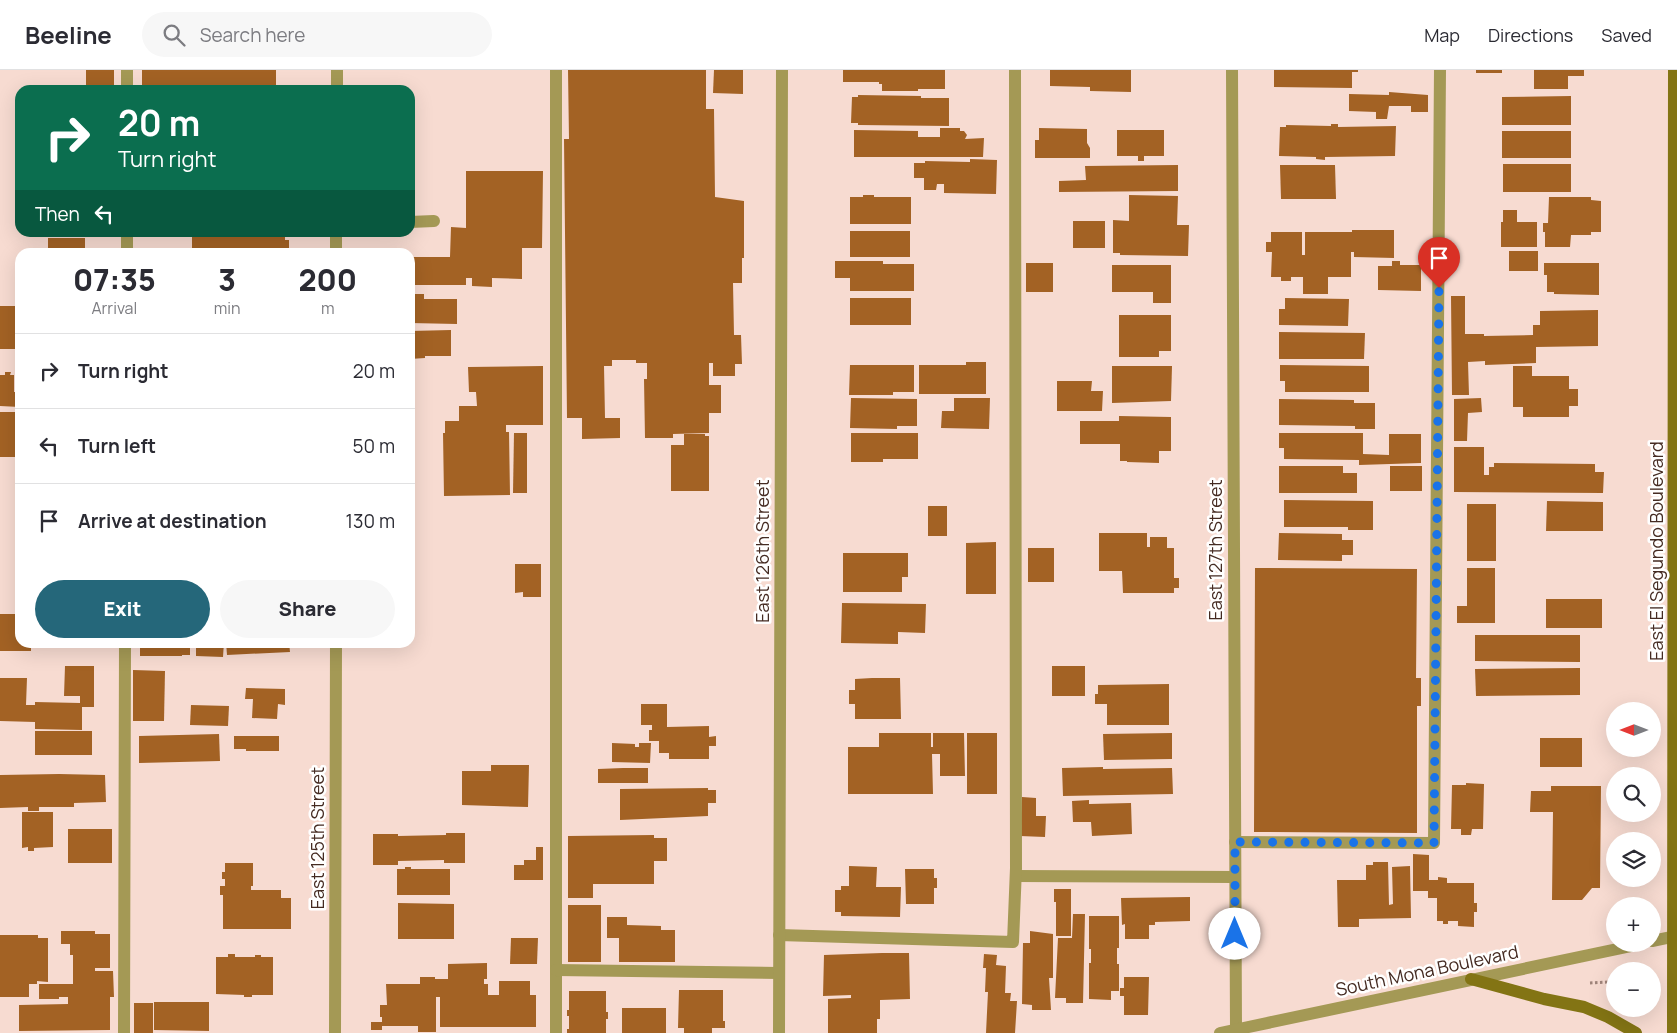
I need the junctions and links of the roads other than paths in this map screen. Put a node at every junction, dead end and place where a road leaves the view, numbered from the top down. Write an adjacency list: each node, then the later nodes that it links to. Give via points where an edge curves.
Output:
1 (127, 70): 9 (street)
2 (336, 70): 10 (street)
3 (556, 70): 23 (street)
4 (782, 70): 19 (street, East 126th Street)
5 (1015, 70): 17 (street)
6 (1232, 70): 16 (street, East 127th Street)
7 (1440, 70): 16 (street, via 1434,843)
8 (1674, 70): 15 (main road, East El Segundo Boulevard)
9 (127, 85)
10 (336, 85)
11 (415, 222): 12 (street)
12 (434, 222)
13 (126, 648): 27 (street)
14 (336, 648): 28 (street, East 125th Street)
15 (1676, 708): 20 (main road, East El Segundo Boulevard)
16 (1235, 842): 18 (street, East 127th Street)
17 (1016, 876): 18 (street); 19 (street, via 1013,942)
18 (1235, 877): 26 (street, East 127th Street)
19 (779, 935): 24 (street, East 126th Street)
20 (1675, 937): 21 (street); 33 (main road, East El Segundo Boulevard)
21 (1661, 939)
22 (1606, 951): 25 (street, South Mona Boulevard)
23 (556, 970): 24 (street); 29 (street)
24 (779, 973): 30 (street, East 126th Street)
25 (1471, 980): 26 (street, South Mona Boulevard); 32 (main road, via 1584,1007)
26 (1236, 1029): 31 (street, South Mona Boulevard)
27 (124, 1033)
28 (335, 1033)
29 (556, 1033)
30 (779, 1033)
31 (1220, 1033)
32 (1636, 1033)
33 (1673, 1033)

